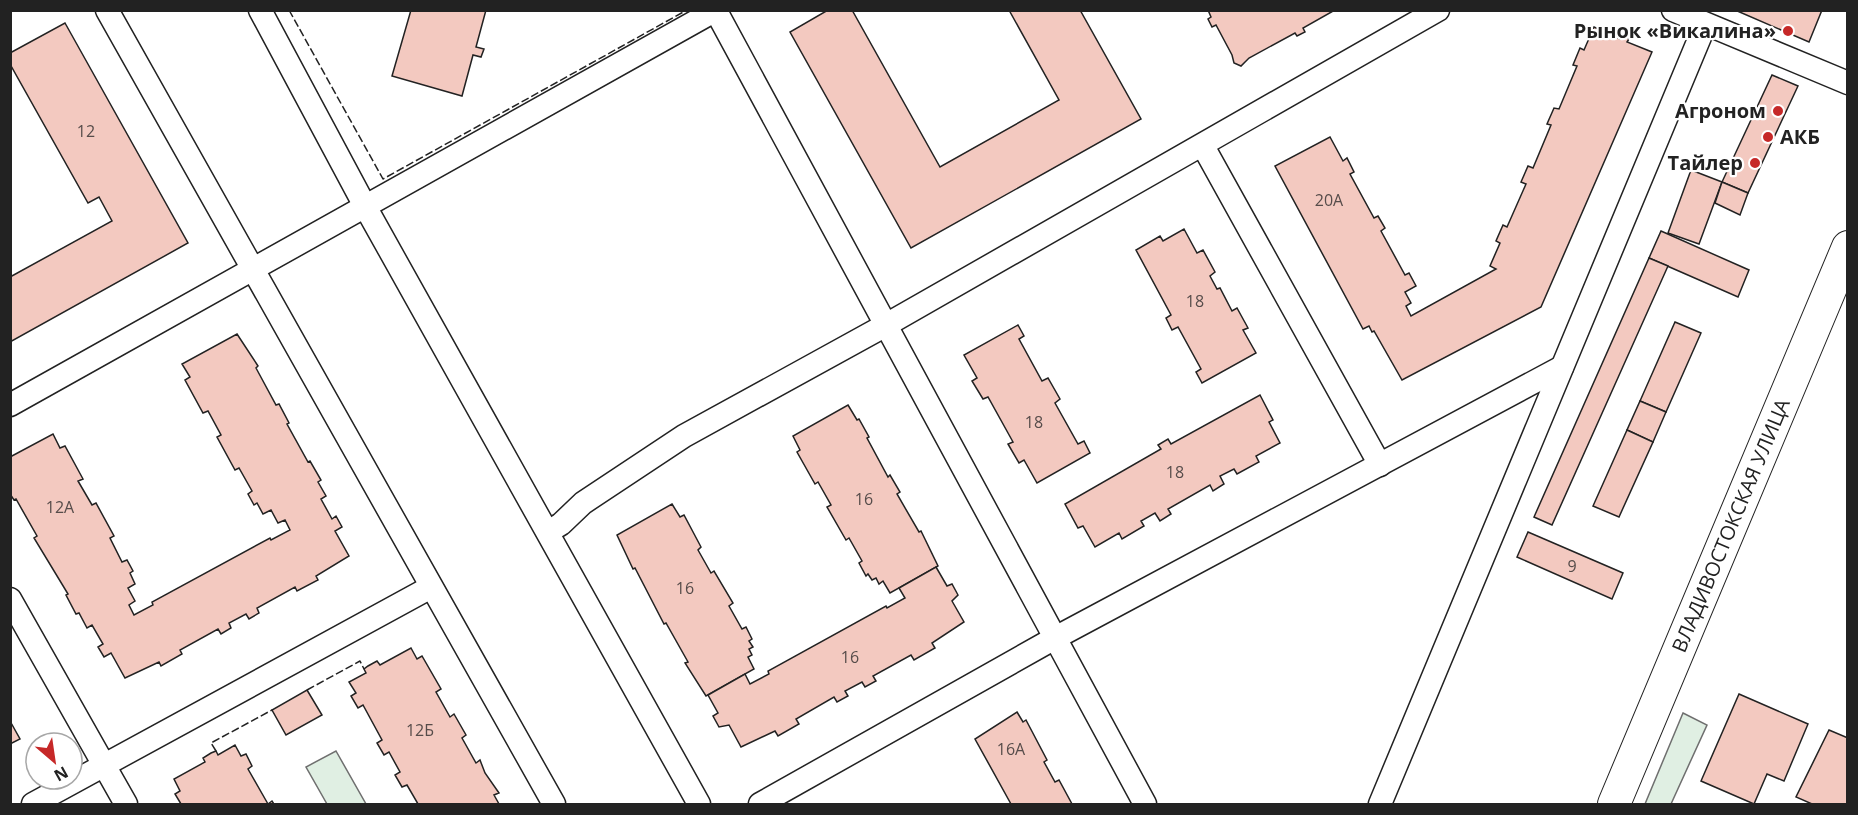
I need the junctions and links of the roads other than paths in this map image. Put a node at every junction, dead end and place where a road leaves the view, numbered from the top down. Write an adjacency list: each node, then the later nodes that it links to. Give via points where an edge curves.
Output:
1 (107, 10): 11 (street)
2 (261, 10): 9 (street)
3 (1438, 10): 8 (street)
4 (1673, 10): 6 (street)
5 (716, 11): 9 (street); 12 (street)
6 (1705, 25): 7 (street); 13 (street)
7 (1848, 83)
8 (1203, 146): 12 (street); 15 (street)
9 (366, 208): 11 (street); 16 (street)
10 (1848, 247): 28 (main road, ВЛАДИВОСТОКСКАЯ УЛИЦА)
11 (254, 272): 14 (street); 17 (street)
12 (886, 325): 16 (street, via 684,436 583,503); 19 (street)
13 (1562, 367): 15 (street); 27 (street)
14 (10, 405)
15 (1380, 465): 19 (street)
16 (548, 532): 24 (street)
17 (431, 587): 20 (street); 23 (street)
18 (10, 599): 20 (street)
19 (1055, 638): 25 (street); 26 (street)
20 (104, 766): 21 (street); 22 (street)
21 (33, 804)
22 (126, 804)
23 (554, 804)
24 (699, 804)
25 (760, 804)
26 (1145, 804)
27 (1380, 804)
28 (1614, 804)

